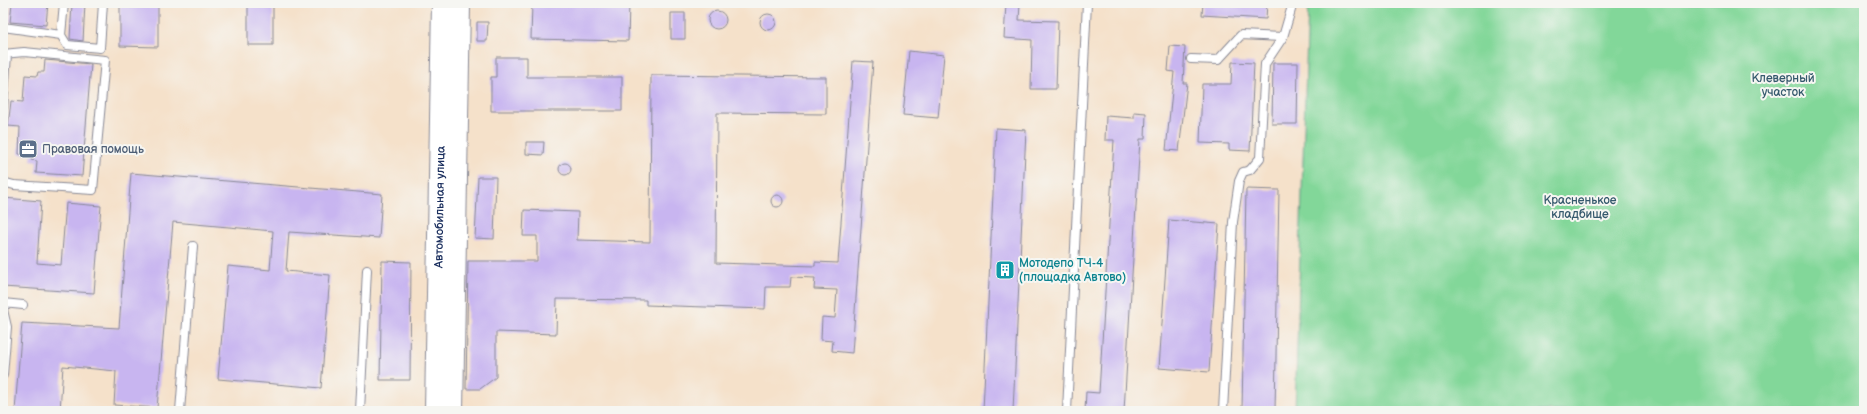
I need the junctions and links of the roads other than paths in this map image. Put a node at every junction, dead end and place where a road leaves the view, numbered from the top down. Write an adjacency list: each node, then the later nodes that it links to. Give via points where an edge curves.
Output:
1 (64, 3): 8 (lane)
2 (103, 3): 8 (lane, via 100,48 67,45)
3 (443, 3): 22 (main road, Автомобильная улица)
4 (459, 3): 23 (main road, Автомобильная улица)
5 (1087, 3): 24 (lane)
6 (1293, 3): 9 (lane)
7 (3, 27): 8 (lane)
8 (60, 35)
9 (1283, 37): 11 (lane, via 1241,35 1218,60); 25 (lane, via 1265,64 1260,158 1250,170 1243,172 1238,181)
10 (5, 54): 12 (lane); 13 (lane, via 24,52 105,60 93,190 14,185)
11 (1191, 59)
12 (3, 108)
13 (3, 182)
14 (193, 246): 20 (lane)
15 (367, 270): 21 (lane)
16 (3, 303): 17 (lane)
17 (23, 305)
18 (3, 310): 19 (lane, via 7,328)
19 (3, 375)
20 (180, 411)
21 (360, 411)
22 (436, 411)
23 (452, 411)
24 (1067, 411)
25 (1223, 411)

